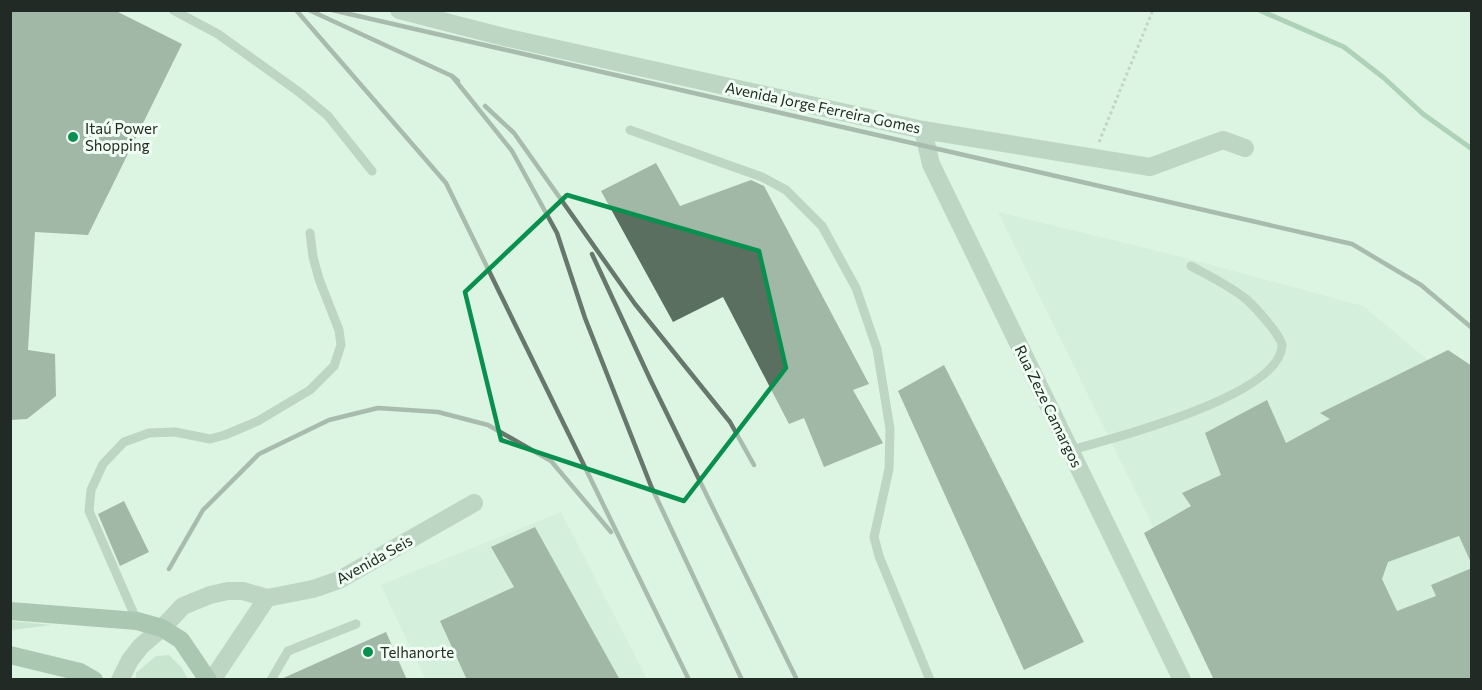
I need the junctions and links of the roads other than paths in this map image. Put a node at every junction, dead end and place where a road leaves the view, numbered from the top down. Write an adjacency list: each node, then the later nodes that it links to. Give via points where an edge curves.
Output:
1 (173, 10): 6 (lane, via 218,34 299,92 328,116)
2 (399, 10): 4 (street, Avenida Jorge Ferreira Gomes)
3 (630, 130): 21 (lane, via 748,171 786,190 822,226 856,288 877,349 890,429 890,469 874,537)
4 (923, 130): 5 (street, Avenida Jorge Ferreira Gomes, via 1150,168 1223,140); 9 (street, Rua Zeze Camargos, via 931,164)
5 (1245, 148)
6 (372, 171)
7 (310, 233): 13 (lane, via 319,279 339,330 341,345 334,366 310,390 258,421 225,435 210,440 175,432 149,433 124,442 103,464 91,490 89,511)
8 (1191, 266): 9 (lane, via 1246,299 1278,336 1282,345 1276,362 1254,383 1204,407 1133,434)
9 (1071, 450): 22 (street, Rua Zeze Camargos)
10 (474, 503): 11 (street, Avenida Seis, via 339,580)
11 (267, 598): 15 (street, Avenida Seis, via 243,591 210,595 183,606); 19 (street)
12 (10, 611): 13 (main road)
13 (137, 621): 15 (main road)
14 (356, 624): 20 (lane, via 288,651)
15 (162, 628): 18 (street, Avenida Seis, via 141,646); 19 (main road, via 181,640)
16 (10, 655): 17 (main road)
17 (83, 677)
18 (120, 680)
19 (210, 680)
20 (271, 680)
21 (930, 680)
22 (1182, 680)

